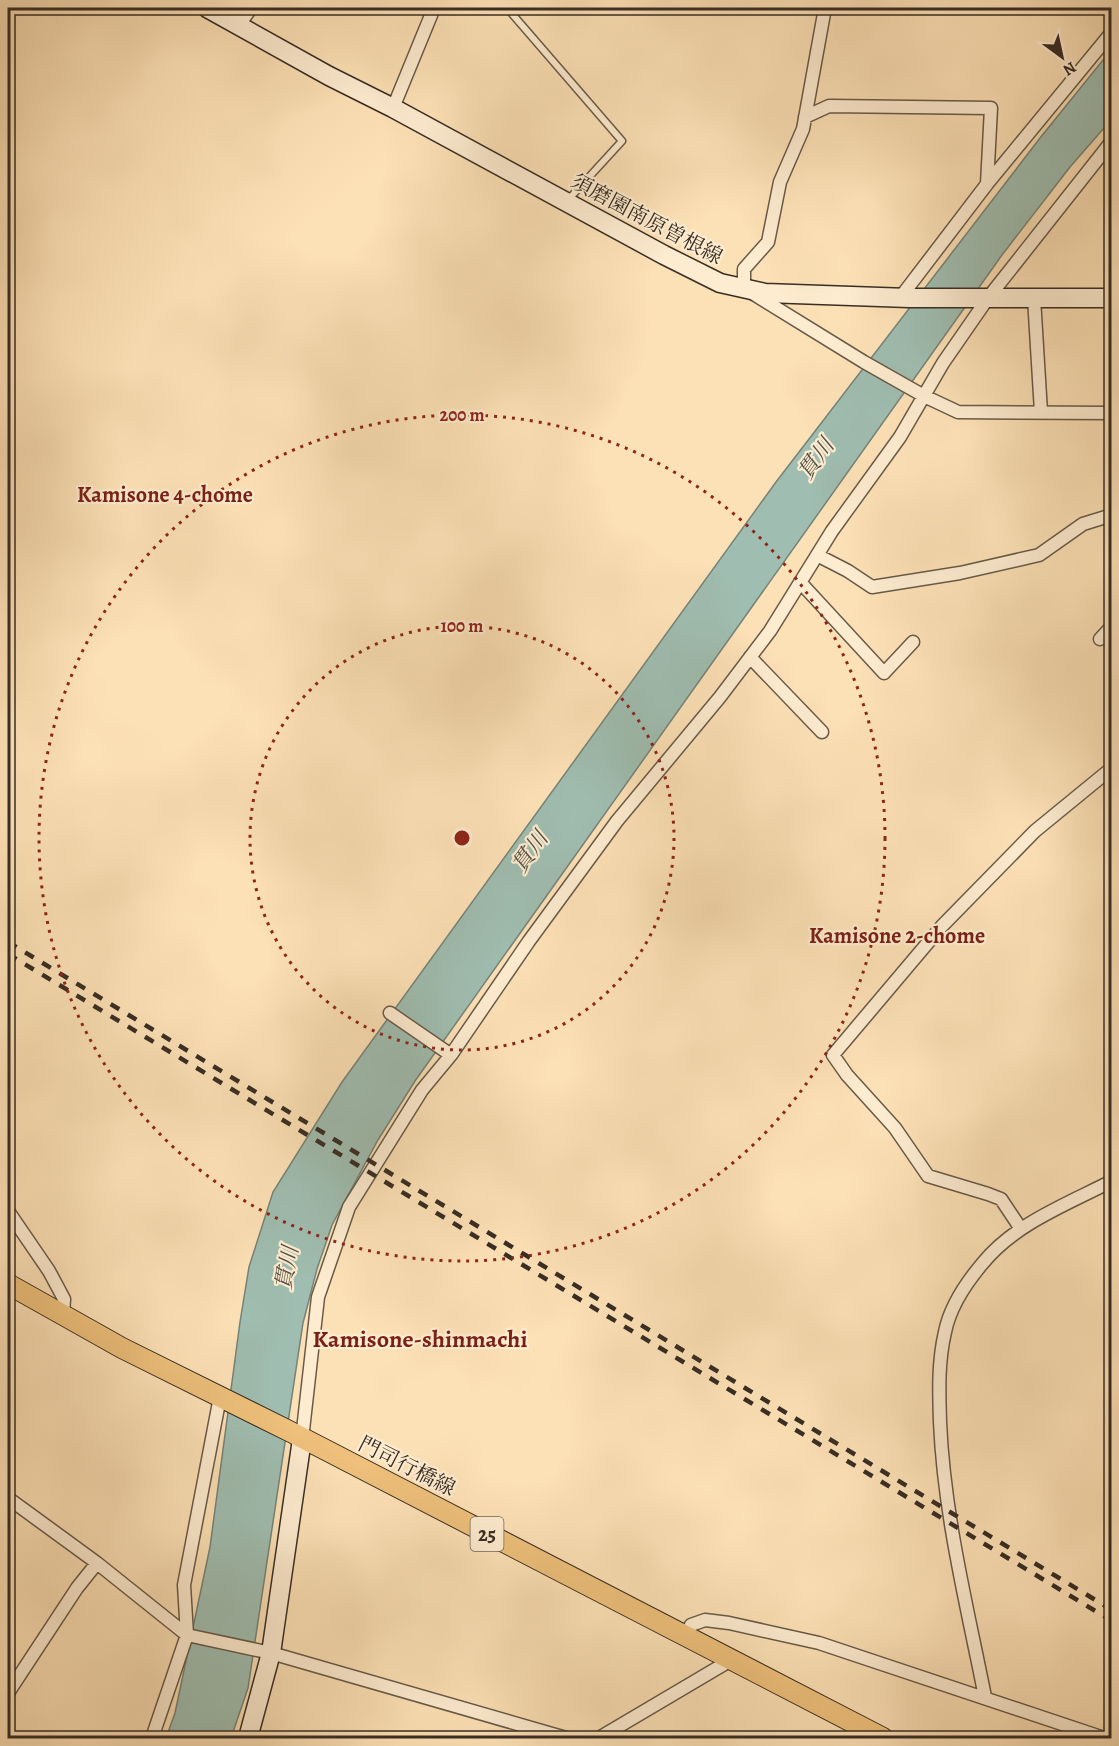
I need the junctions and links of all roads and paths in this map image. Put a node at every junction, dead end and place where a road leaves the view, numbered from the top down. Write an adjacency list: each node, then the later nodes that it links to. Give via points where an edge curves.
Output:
1 (207, 8): 6 (main road, 須磨園南原曽根線)
2 (251, 8): 6 (street)
3 (434, 8): 8 (street)
4 (507, 8): 12 (lane, via 622,141)
5 (825, 8): 9 (street)
6 (239, 25): 8 (main road, 須磨園南原曽根線)
7 (1112, 32): 11 (street)
8 (393, 108): 12 (main road, 須磨園南原曽根線)
9 (805, 117): 11 (street, via 829,106 991,108); 13 (street, via 780,182 768,242 744,269)
10 (1112, 141): 15 (street)
11 (987, 184): 14 (street)
12 (567, 201): 13 (main road, 須磨園南原曽根線, via 720,283)
13 (744, 288): 14 (main road, 須磨園南原曽根線, via 765,293); 18 (street)
14 (904, 298): 15 (main road, 須磨園南原曽根線)
15 (985, 298): 16 (main road, 須磨園南原曽根線); 18 (street)
16 (1034, 298): 17 (main road, 須磨園南原曽根線); 19 (street)
17 (1112, 298)
18 (920, 394): 19 (street, via 958,412); 22 (street, via 900,437)
19 (1041, 412): 20 (street)
20 (1112, 413)
21 (1112, 515): 22 (street, via 1083,524 1039,555 872,587)
22 (817, 555): 23 (street)
23 (800, 582): 26 (street, via 884,673); 27 (street)
24 (1112, 626): 25 (street)
25 (1100, 639)
26 (913, 642)
27 (750, 657): 28 (street); 31 (street, via 617,821)
28 (822, 732)
29 (1112, 768): 34 (street, via 1035,831 950,918 833,1055 895,1128 928,1176 1000,1199)
30 (390, 1013): 31 (street)
31 (447, 1053): 38 (street, via 349,1207 318,1297)
32 (1112, 1181): 34 (street)
33 (8, 1211): 36 (street, via 64,1299)
34 (1021, 1228): 46 (street, via 983,1263 957,1298 945,1329 938,1370 950,1523)
35 (8, 1284): 36 (main road, 門司行橋線 / 25)
36 (63, 1314): 37 (main road, 門司行橋線 / 25)
37 (225, 1399): 38 (main road, 門司行橋線 / 25); 41 (street, via 184,1585)
38 (296, 1435): 42 (main road, 門司行橋線 / 25); 43 (main road)
39 (8, 1498): 40 (street)
40 (97, 1563): 41 (street); 45 (street)
41 (187, 1635): 43 (street); 47 (street)
42 (685, 1635): 44 (main road, 門司行橋線 / 25); 46 (street, via 691,1625 705,1620 729,1623 819,1643)
43 (265, 1652): 48 (main road); 49 (street)
44 (731, 1660): 50 (street); 51 (main road, 門司行橋線 / 25)
45 (8, 1693)
46 (985, 1697): 52 (street)
47 (152, 1738)
48 (248, 1738)
49 (566, 1738)
50 (599, 1738)
51 (883, 1738)
52 (1104, 1738)

